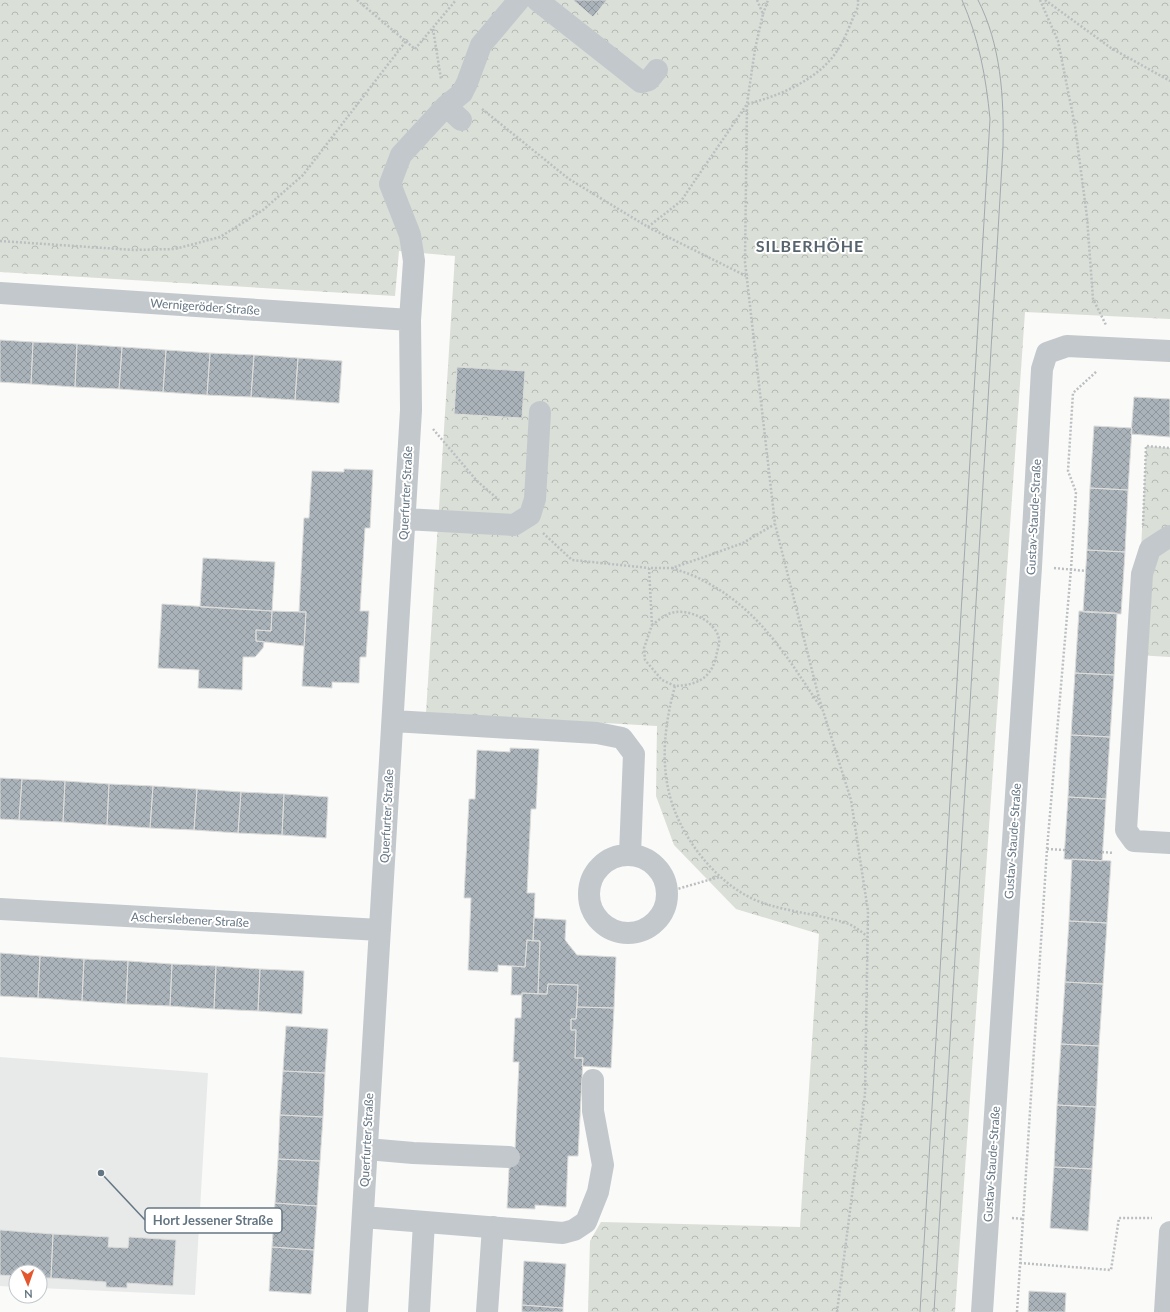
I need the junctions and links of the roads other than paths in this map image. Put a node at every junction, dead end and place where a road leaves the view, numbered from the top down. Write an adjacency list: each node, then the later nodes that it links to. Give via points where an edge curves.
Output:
1 (519, 0): 5 (street, Querfurter Straße, via 481,45 456,106 401,155 390,184 410,235 414,261)
2 (537, 0): 3 (street, via 640,82 649,80)
3 (657, 70)
4 (0, 294): 5 (street, Wernigeröder Straße)
5 (410, 320): 8 (street, Querfurter Straße, via 411,410)
6 (1170, 351): 25 (street, Gustav-Staude-Straße, via 1103,357 1066,346 1047,353 1042,369)
7 (540, 412): 8 (street, via 535,499 530,515 514,525)
8 (405, 519): 10 (street, Querfurter Straße)
9 (1170, 536): 11 (street, via 1150,549 1142,574 1126,830 1134,841)
10 (393, 721): 12 (street, via 597,733 622,738 634,754); 14 (street, Querfurter Straße)
11 (1170, 843)
12 (630, 854): 12 (street, via 642,857 653,864 661,873 667,892 665,909 659,920 649,928 626,934 600,923 592,912 588,899 589,885 594,872 604,862 616,856)
13 (0, 909): 14 (street, Ascherslebener Straße)
14 (380, 930): 16 (street, Querfurter Straße)
15 (593, 1080): 21 (street, via 593,1111 603,1165 598,1192 586,1222 574,1230 563,1233)
16 (367, 1149): 17 (street); 18 (street, Querfurter Straße)
17 (509, 1157)
18 (363, 1217): 19 (street); 22 (street, Querfurter Straße)
19 (424, 1222): 21 (street); 23 (street)
20 (1163, 1225): 26 (street)
21 (493, 1227): 24 (street)
22 (357, 1312)
23 (419, 1312)
24 (487, 1312)
25 (982, 1312)
26 (1165, 1312)

